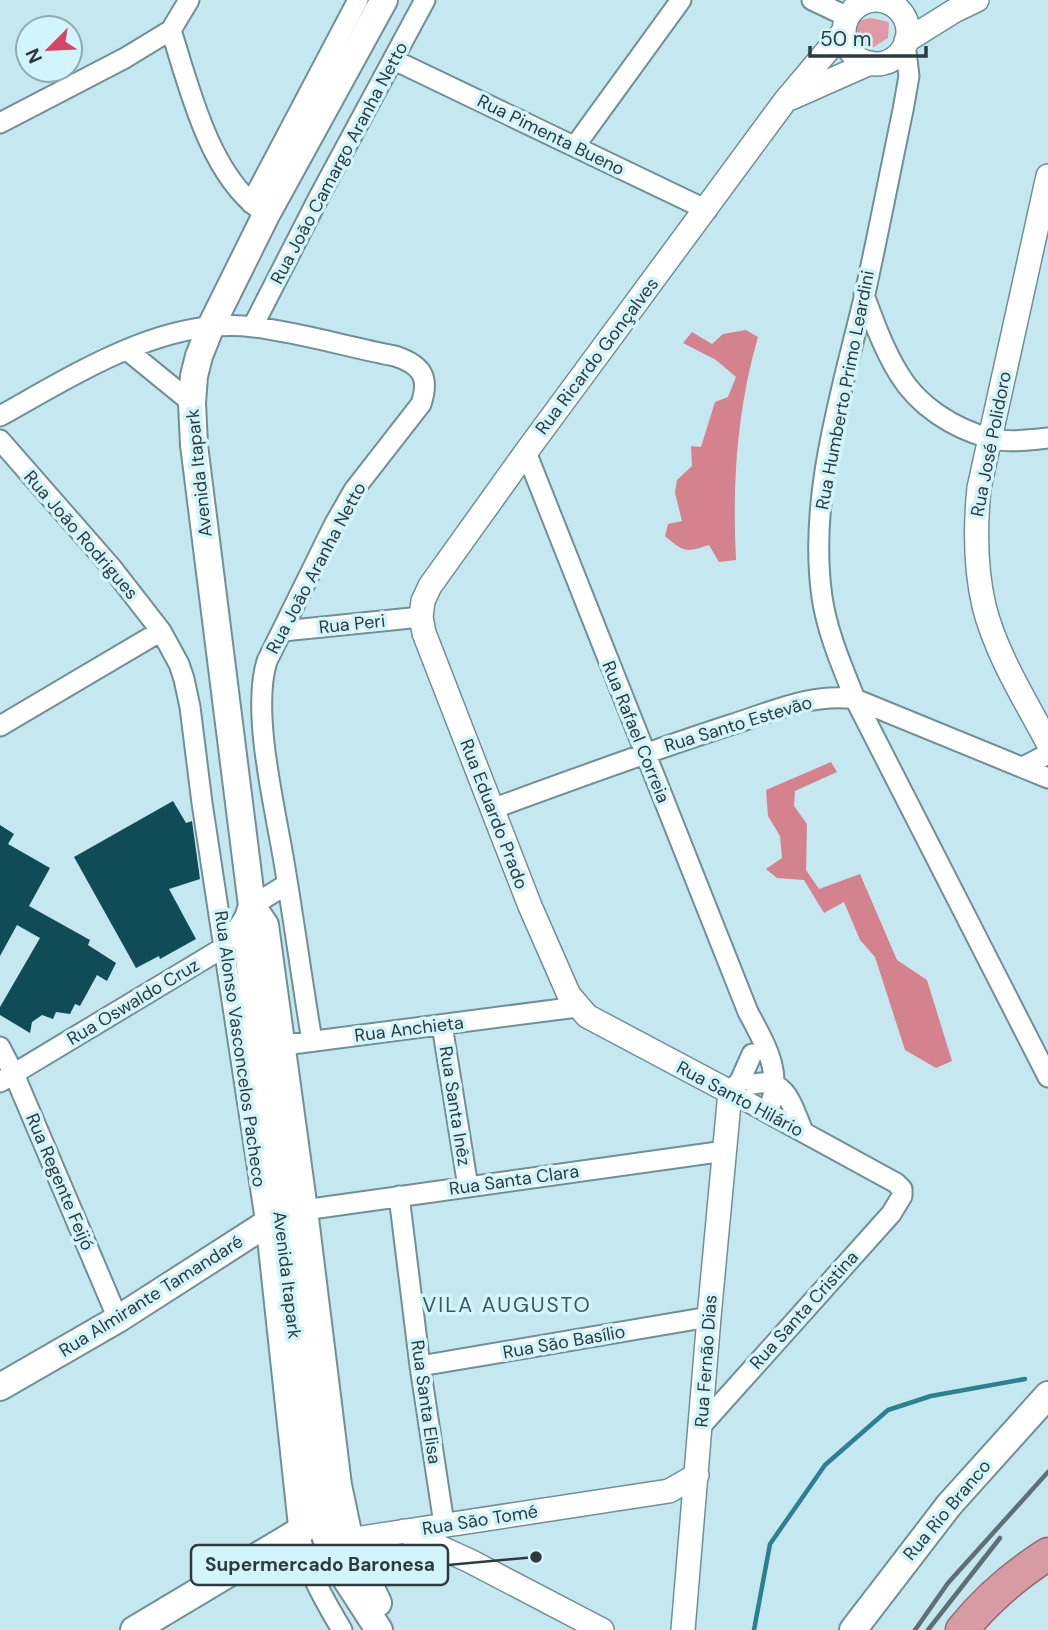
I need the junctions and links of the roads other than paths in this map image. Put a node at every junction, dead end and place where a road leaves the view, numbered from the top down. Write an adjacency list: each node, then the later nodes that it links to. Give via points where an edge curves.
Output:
1 (189, 0): 10 (street)
2 (358, 0): 18 (street)
3 (384, 0): 18 (main road, Avenida Itapark)
4 (425, 0): 12 (street, Rua João Camargo Aranha Netto)
5 (681, 0): 16 (street)
6 (812, 0): 9 (street)
7 (880, 0): 9 (street, via 861,4); 11 (street, via 896,7)
8 (977, 0): 11 (street)
9 (849, 15): 13 (street, via 845,40 854,55); 14 (street, Rua Ricardo Gonçalves)
10 (171, 30): 15 (street); 18 (street, via 215,154)
11 (903, 41): 13 (street, via 879,64); 20 (street, Rua Humberto Primo Leardini, via 909,76)
12 (394, 60): 16 (street, Rua Pimenta Bueno); 22 (street, Rua João Camargo Aranha Netto)
13 (870, 63): 14 (street, Rua Ricardo Gonçalves)
14 (785, 101): 19 (street, Rua Ricardo Gonçalves)
15 (0, 123)
16 (575, 146): 19 (street, Rua Pimenta Bueno)
17 (1048, 176): 27 (street, Rua José Polidoro)
18 (258, 209): 21 (main road, Avenida Itapark)
19 (706, 210): 29 (street, Rua Ricardo Gonçalves)
20 (864, 295): 27 (street, via 883,344 911,391 929,409); 33 (street, Rua Humberto Primo Leardini, via 832,441 818,533 822,600)
21 (211, 326): 22 (street, Rua João Aranha Netto); 23 (street, Rua João Aranha Netto, via 182,330); 24 (main road, Avenida Itapark, via 199,356)
22 (253, 327): 31 (street, Rua João Aranha Netto, via 410,360 419,368 425,385 421,404 354,490)
23 (127, 350): 24 (street); 25 (street, Rua João Aranha Netto)
24 (192, 402): 42 (main road, Avenida Itapark)
25 (0, 416)
26 (1048, 438): 27 (street)
27 (991, 439): 35 (street, Rua José Polidoro, via 979,488 976,562 997,642)
28 (0, 440): 32 (street, Rua João Rodrigues, via 112,568)
29 (526, 452): 30 (street, Rua Ricardo Gonçalves, via 430,586); 36 (street, Rua Rafael Correia)
30 (421, 617): 31 (street, Rua Peri); 40 (street, Rua Eduardo Prado)
31 (283, 631): 41 (street, Rua João Aranha Netto, via 262,676 261,709)
32 (161, 632): 34 (street); 43 (street, Rua Alonso Vasconcelos Pacheco, via 179,664 190,707)
33 (855, 699): 36 (street, Rua Santo Estevão, via 819,698); 38 (street, Rua Santo Estevão); 50 (street, Rua Humberto Primo Leardini)
34 (0, 726)
35 (1048, 743)
36 (644, 753): 40 (street, Rua Santo Estevão); 45 (street, Rua Rafael Correia)
37 (1048, 754): 38 (street)
38 (1023, 767): 39 (street, Rua Santo Estevão)
39 (1048, 778)
40 (492, 810): 44 (street, Rua Eduardo Prado)
41 (288, 884): 42 (street, Rua Oswaldo Cruz); 47 (street, Rua João Aranha Netto)
42 (252, 906): 43 (street, Rua Oswaldo Cruz); 49 (main road, Avenida Itapark, via 246,927)
43 (226, 946): 49 (street, Rua Alonso Vasconcelos Pacheco); 51 (street, Rua Oswaldo Cruz)
44 (576, 1007): 46 (street, Rua Anchieta); 53 (street, Rua Santo Hilário, via 619,1035)
45 (748, 1012): 52 (street, Rua Rafael Correia, via 767,1049); 53 (street, Rua Rafael Correia, via 752,1054 740,1081)
46 (442, 1025): 47 (street, Rua Anchieta); 57 (street, Rua Santa Inêz)
47 (312, 1041): 49 (street, Rua Anchieta)
48 (0, 1047): 51 (street, Rua Regente Feijó)
49 (261, 1048): 60 (main road, Avenida Itapark)
50 (1048, 1077)
51 (7, 1078): 62 (street, Rua Regente Feijó)
52 (776, 1084): 53 (street, via 764,1082); 54 (street); 55 (street)
53 (744, 1093): 54 (street, Rua Santo Hilário); 56 (street, Rua Fernão Dias)
54 (768, 1112): 55 (street, Rua Santo Hilário)
55 (803, 1131): 58 (street, Rua Santo Hilário, via 896,1183)
56 (725, 1151): 57 (street, Rua Santa Clara); 61 (street, Rua Fernão Dias)
57 (468, 1187): 59 (street, Rua Santa Clara)
58 (903, 1192): 66 (street, Rua Santa Cristina, via 899,1204)
59 (399, 1196): 60 (street, Rua Santa Clara); 63 (street, Rua Santa Elisa)
60 (283, 1217): 62 (main road, Rua Almirante Tamandaré); 68 (main road, Avenida Itapark, via 299,1232 317,1318); 72 (main road, Avenida Itapark)
61 (709, 1317): 63 (street, Rua São Basílio); 66 (street, Rua Fernão Dias)
62 (118, 1319): 64 (main road, Rua Almirante Tamandaré)
63 (420, 1366): 73 (street, Rua Santa Elisa)
64 (0, 1387)
65 (1048, 1395): 86 (main road, Rua Rio Branco, via 949,1505)
66 (701, 1426): 67 (street, Rua Fernão Dias)
67 (697, 1475): 69 (street, Rua São Tomé); 70 (street, Rua Fernão Dias)
68 (338, 1485): 72 (main road); 75 (main road, Avenida Itapark)
69 (669, 1491): 70 (street); 71 (street, Rua São Tomé)
70 (695, 1507): 85 (street, Rua Fernão Dias)
71 (475, 1520): 73 (street, Rua São Tomé); 77 (street, via 462,1531 461,1538)
72 (308, 1524): 75 (main road, Avenida Itapark); 79 (street, via 304,1557); 80 (main road)
73 (444, 1524): 74 (street, Rua São Tomé)
74 (404, 1531): 75 (street, Rua São Tomé); 77 (street)
75 (343, 1552): 79 (street); 82 (main road, Avenida Itapark); 83 (main road, Avenida Itapark)
76 (1048, 1554): 87 (highway, via 999,1590)
77 (470, 1561): 84 (street)
78 (1048, 1569): 88 (highway, via 1016,1591)
79 (321, 1594): 81 (street)
80 (134, 1630)
81 (342, 1630)
82 (379, 1630)
83 (390, 1630)
84 (602, 1630)
85 (683, 1630)
86 (853, 1630)
87 (961, 1630)
88 (979, 1630)

